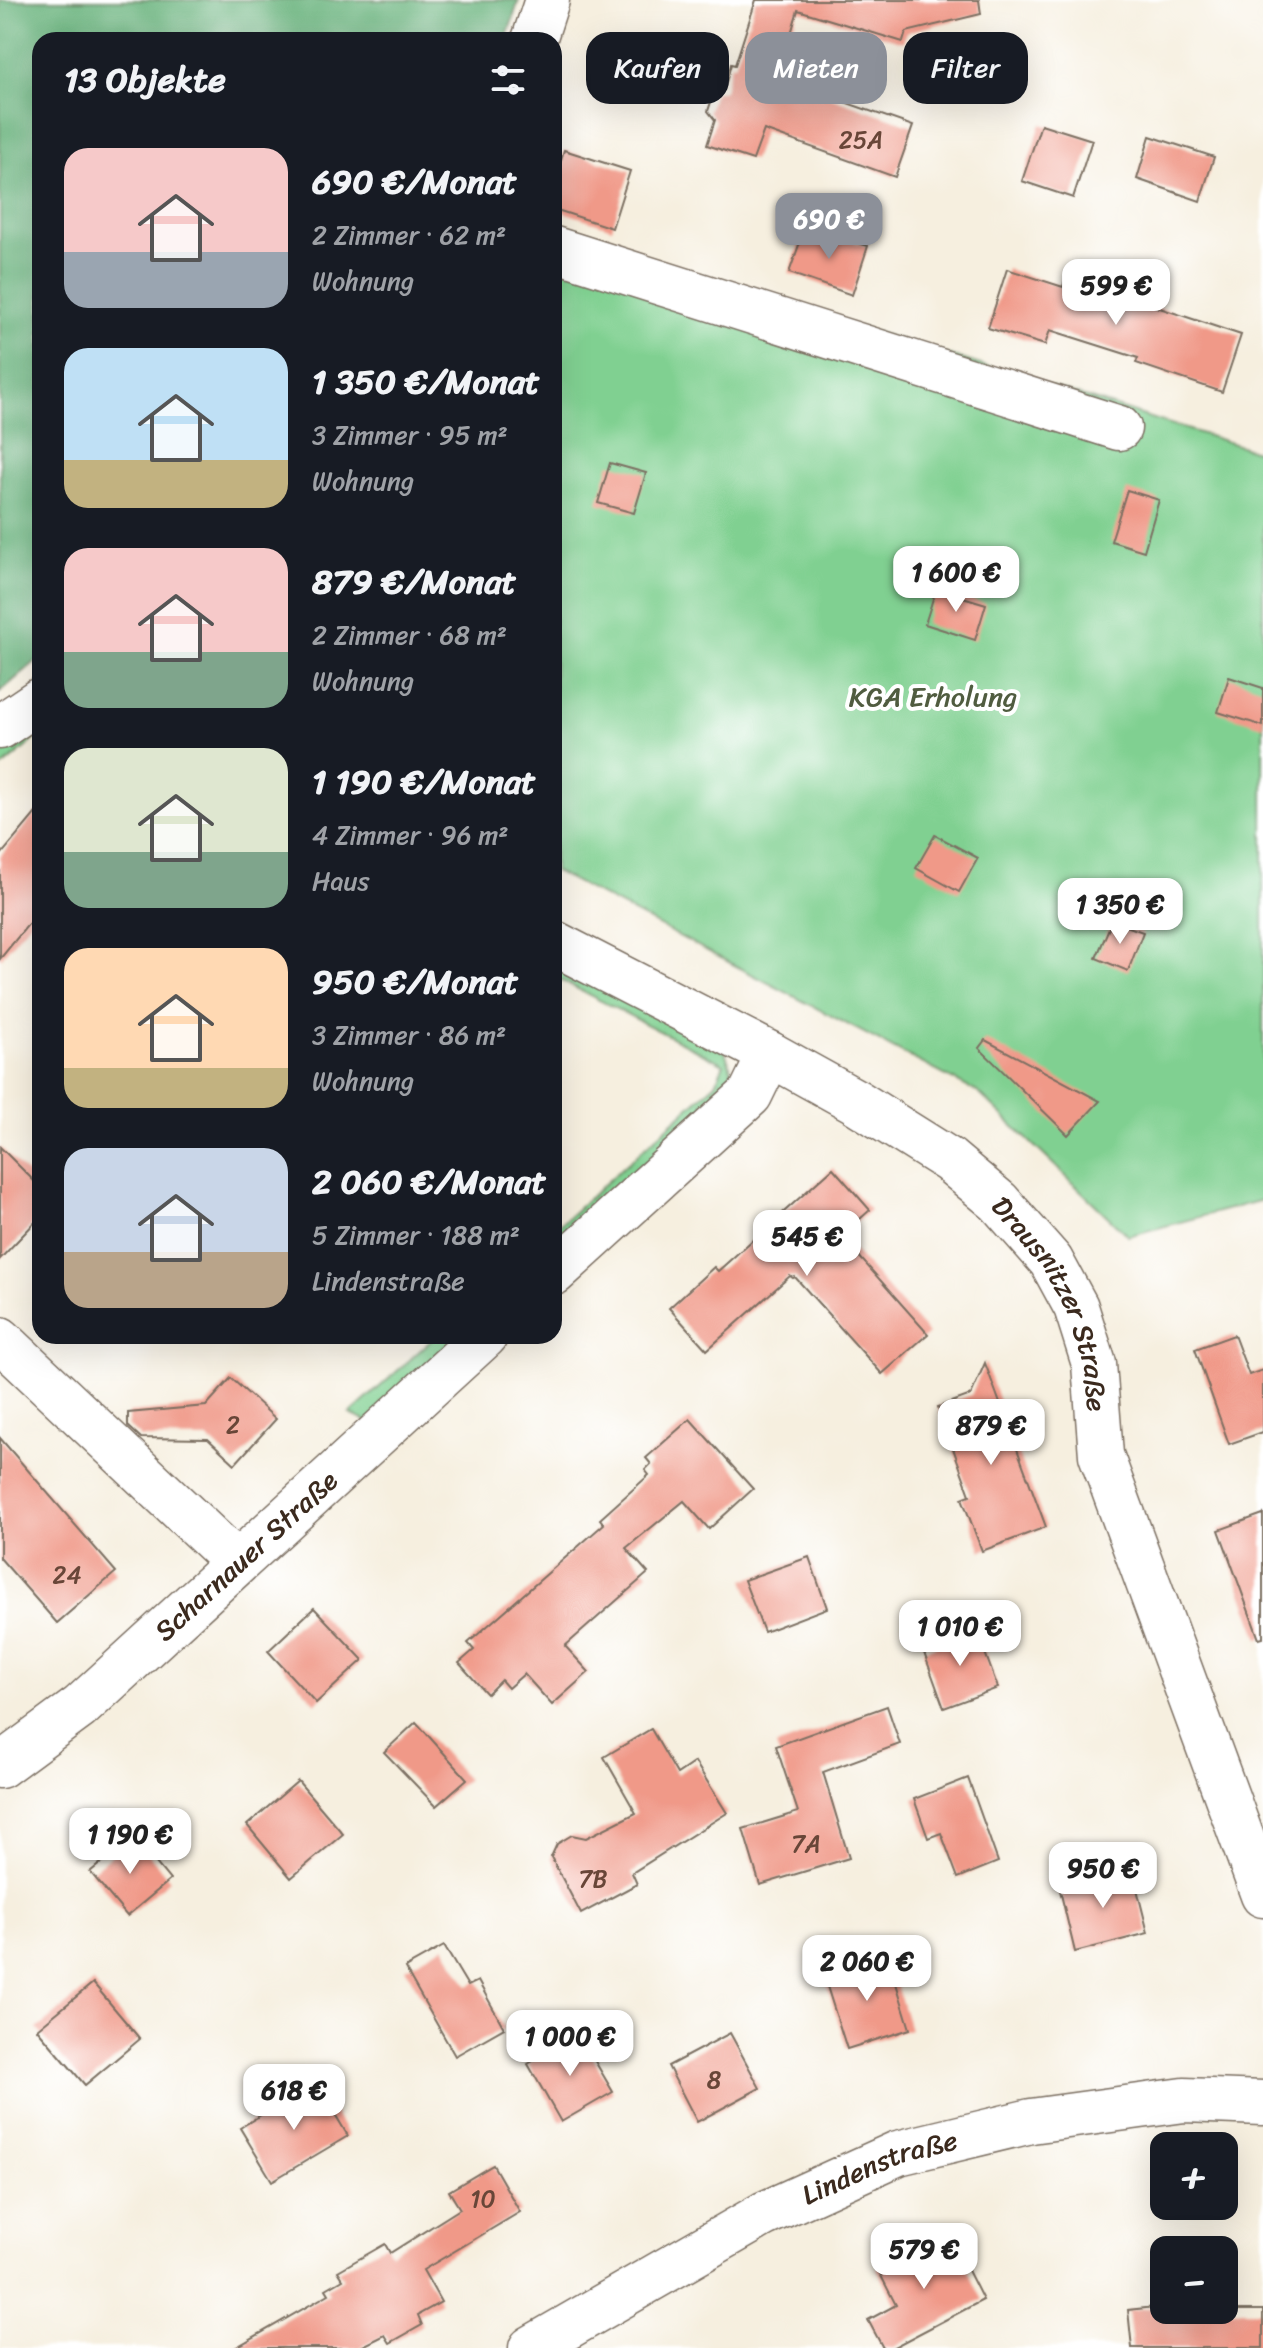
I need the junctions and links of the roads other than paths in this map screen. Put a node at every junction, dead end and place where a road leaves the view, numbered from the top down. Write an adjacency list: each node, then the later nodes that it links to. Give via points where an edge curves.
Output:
1 (547, 0): 2 (street)
2 (537, 32)
3 (562, 252): 4 (street)
4 (1119, 428)
5 (32, 705): 6 (street)
6 (0, 727)
7 (562, 947): 8 (street, Drausnitzer Straße)
8 (770, 1054): 9 (street, via 750,1095); 14 (street, Drausnitzer Straße, via 949,1160 999,1202 1051,1261 1076,1307 1094,1364 1101,1455)
9 (562, 1266)
10 (0, 1339): 12 (street)
11 (476, 1344): 12 (street, Scharnauer Straße)
12 (236, 1562): 13 (street, Scharnauer Straße, via 80,1707)
13 (0, 1766)
14 (1263, 1895)
15 (1263, 2103): 16 (street, Lindenstraße, via 1184,2100 1031,2121 898,2153 764,2214)
16 (531, 2348)

